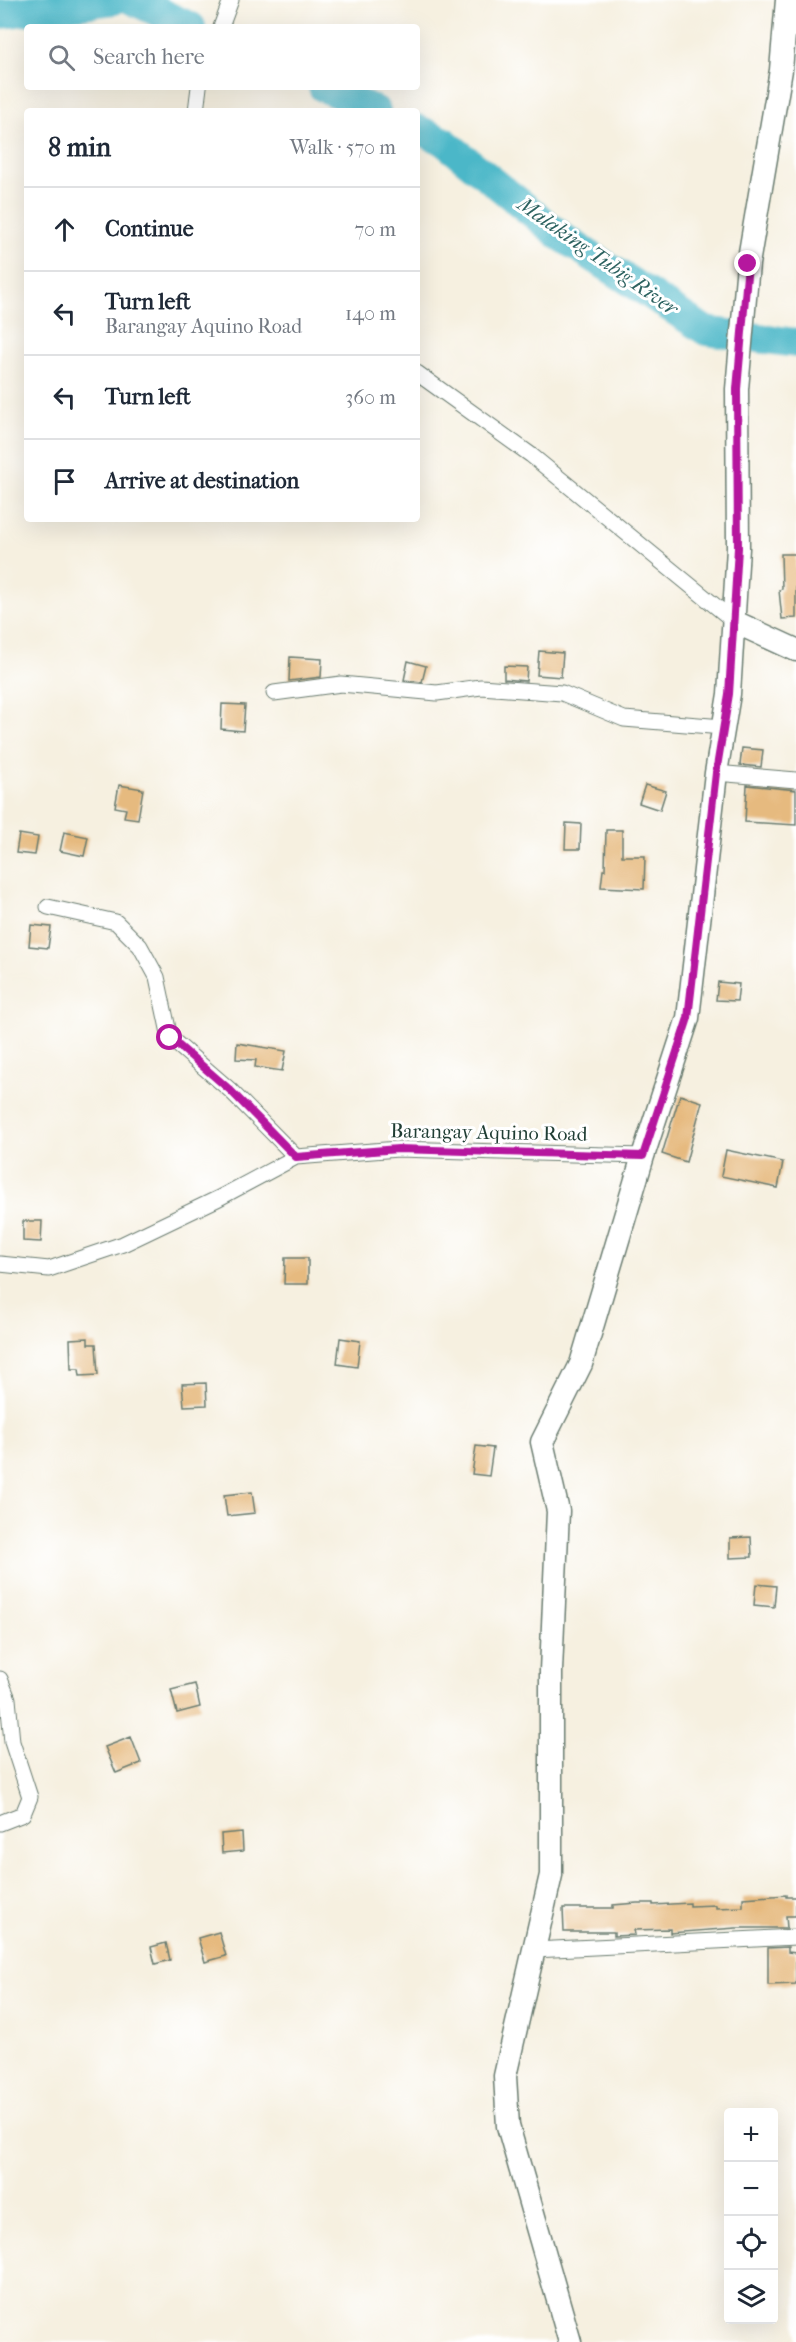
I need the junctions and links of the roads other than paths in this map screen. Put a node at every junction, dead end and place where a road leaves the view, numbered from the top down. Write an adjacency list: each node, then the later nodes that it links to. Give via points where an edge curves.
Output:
1 (231, 0): 3 (street)
2 (787, 0): 7 (street, via 781,70 748,264 737,389)
3 (222, 24)
4 (199, 90): 5 (street)
5 (196, 108)
6 (420, 375): 7 (street, via 531,455)
7 (735, 622): 8 (street); 10 (street)
8 (796, 650)
9 (274, 693): 10 (street, via 341,684 437,693 481,687 539,691 562,693 624,719)
10 (723, 727): 11 (street)
11 (716, 773): 12 (street); 14 (street, via 688,1018)
12 (796, 780)
13 (48, 907): 15 (street, via 116,922 140,946 157,977 170,1038 230,1090)
14 (643, 1156): 15 (street, Barangay Aquino Road, via 398,1149); 20 (street, via 580,1364 542,1442 558,1512 551,1671 551,1875)
15 (296, 1157): 16 (street, Barangay Aquino Road, via 123,1244 49,1269)
16 (0, 1264)
17 (0, 1678): 18 (street, via 8,1699 12,1742 30,1797 23,1814)
18 (0, 1823)
19 (796, 1937): 20 (street)
20 (534, 1950): 21 (street, via 504,2076 508,2126)
21 (570, 2342)

